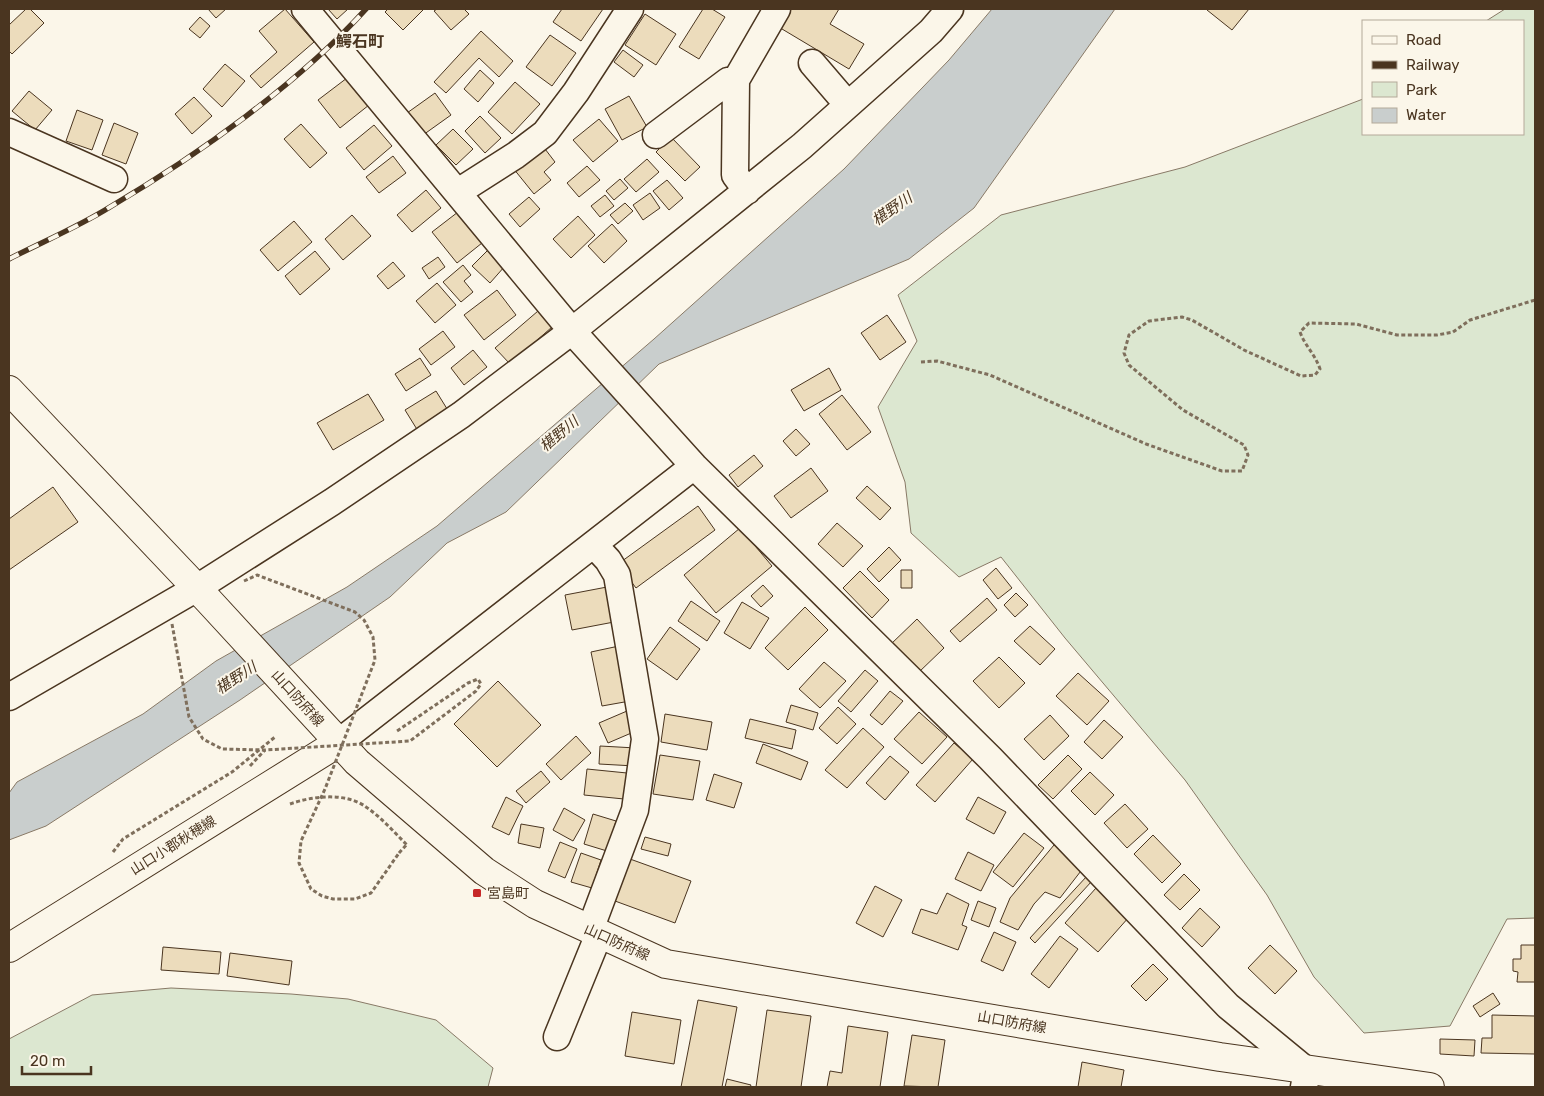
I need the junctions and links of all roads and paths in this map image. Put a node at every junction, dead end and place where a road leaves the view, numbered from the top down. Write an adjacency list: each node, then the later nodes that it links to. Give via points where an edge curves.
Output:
1 (305, 9): 12 (street)
2 (630, 9): 12 (street, via 545,133)
3 (777, 9): 6 (street)
4 (950, 9): 7 (street, via 930,32)
5 (812, 63): 7 (street)
6 (736, 80): 9 (street, via 728,81); 11 (street, via 735,174)
7 (848, 105): 11 (street)
8 (9, 132): 10 (street)
9 (656, 135)
10 (114, 179)
11 (747, 191): 14 (street)
12 (458, 192): 14 (street)
13 (1535, 300): 15 (path, via 1470,320 1453,332 1437,335 1396,336 1356,324 1309,323 1300,332 1320,369 1315,375 1301,376 1182,317 1149,321 1129,335 1124,353 1129,365 1183,410 1244,445 1248,455 1242,471 1222,471 1146,444 990,375 938,361)
14 (577, 336): 17 (street); 20 (street)
15 (921, 362)
16 (9, 390): 20 (main road, 山口防府線)
17 (691, 462): 18 (street); 33 (street, via 990,758 1228,1006)
18 (594, 545): 25 (street); 30 (street, via 617,575 645,739 634,810)
19 (244, 581): 25 (path, bridge, via 257,575 355,612 364,620 373,637 375,660)
20 (202, 594): 22 (street); 25 (main road, 山口防府線)
21 (172, 624): 25 (path, bridge, via 185,703 189,717 203,739 222,749 304,749)
22 (10, 696)
23 (397, 731): 25 (path, bridge, via 468,683 478,679 481,684 410,741)
24 (274, 738): 29 (path, via 232,772 123,839)
25 (339, 743): 28 (path, bridge, via 325,789 301,842 300,863 306,880 322,896 355,899 371,893); 30 (main road, 山口防府線, via 484,872 534,904); 31 (main road, 山口小郡秋穂線)
26 (283, 809): 27 (path, via 312,797 344,799 365,806)
27 (407, 844)
28 (399, 853)
29 (110, 856)
30 (594, 932): 32 (street); 33 (main road, 山口防府線, via 666,964)
31 (9, 948)
32 (557, 1037)
33 (1305, 1079): 34 (main road, 山口防府線)
34 (1430, 1087)

